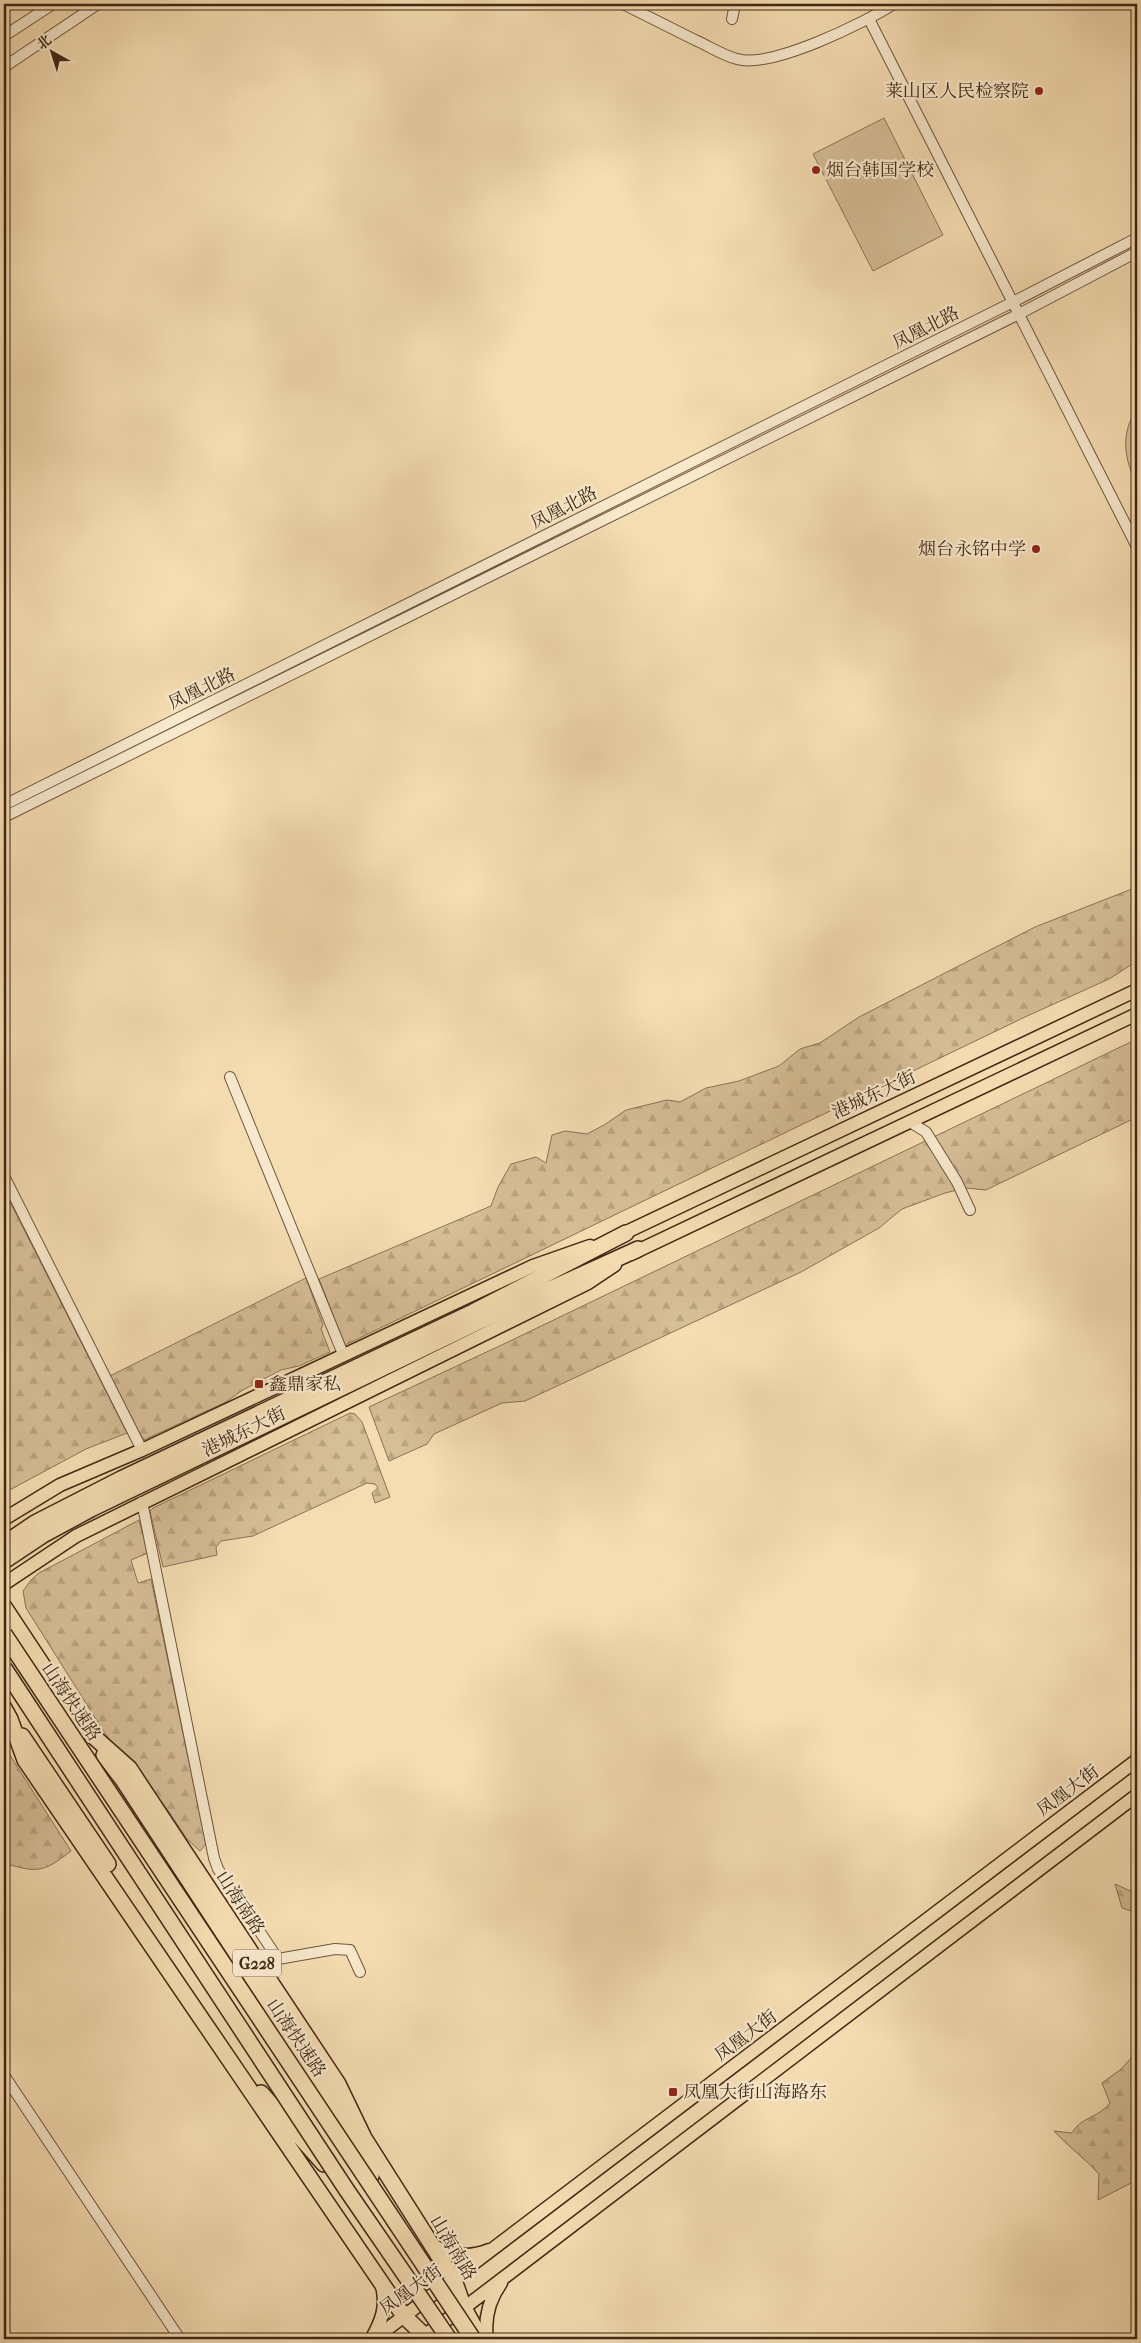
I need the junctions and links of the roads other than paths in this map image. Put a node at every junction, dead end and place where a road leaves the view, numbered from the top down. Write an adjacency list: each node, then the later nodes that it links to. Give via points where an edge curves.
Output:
1 (52, 4): 8 (street)
2 (98, 4): 9 (street)
3 (623, 4): 7 (street, via 719,52 754,61 789,52)
4 (735, 4): 6 (street)
5 (894, 4): 7 (street)
6 (732, 19)
7 (869, 19): 12 (street)
8 (4, 36)
9 (4, 67)
10 (1137, 238): 12 (street, 凤凰北路)
11 (1137, 252): 13 (street, 凤凰北路)
12 (1013, 302): 13 (street); 15 (street, 凤凰北路)
13 (1019, 314): 14 (street); 16 (street, 凤凰北路)
14 (1137, 547)
15 (4, 804)
16 (4, 817)
17 (1137, 990): 23 (main road, 港城东大街)
18 (1137, 1014): 20 (main road, 港城东大街)
19 (230, 1077): 25 (street)
20 (910, 1122): 22 (street, via 926,1132); 24 (main road, 港城东大街)
21 (4, 1176): 27 (street)
22 (970, 1210)
23 (626, 1233): 25 (main road, 港城东大街, via 533,1266); 26 (highway, 港城东大街)
24 (638, 1249): 26 (highway, 港城东大街); 28 (main road, 港城东大街, via 588,1283)
25 (343, 1354): 27 (main road, 港城东大街)
26 (294, 1403): 30 (highway, 港城东大街, via 78,1501 35,1523); 31 (highway, 港城东大街, via 43,1535)
27 (142, 1450): 29 (main road, 港城东大街, via 60,1485)
28 (142, 1502): 32 (main road, 港城东大街, via 76,1536); 40 (street, via 218,1869 278,1959 335,1949 350,1950)
29 (4, 1519)
30 (4, 1544)
31 (4, 1561)
32 (4, 1584)
33 (4, 1607): 37 (highway, 山海南路 / G228)
34 (4, 1634): 43 (highway, 山海快速路, bridge)
35 (4, 1668): 42 (highway, 山海快速路, bridge)
36 (7, 1713): 42 (highway, bridge, via 254,2085); 48 (highway, via 25,1760)
37 (84, 1728): 43 (highway, bridge, via 123,1780 325,2089); 44 (highway, 山海南路 / G228, via 129,1768 338,2084 364,2138)
38 (1137, 1760): 45 (main road, 凤凰大街)
39 (1137, 1795): 46 (main road)
40 (360, 1972)
41 (4, 2075): 52 (street)
42 (346, 2189): 54 (highway, 山海快速路, bridge)
43 (396, 2222): 55 (highway, 山海快速路, bridge)
44 (430, 2244): 45 (main road, via 460,2256); 47 (highway, 山海南路 / G228)
45 (498, 2247): 47 (main road, 凤凰大街)
46 (507, 2274): 49 (main road); 57 (main road, via 494,2292 487,2310)
47 (454, 2280): 49 (highway, 山海南路 / G228); 50 (main road, 凤凰大街)
48 (381, 2281): 50 (highway); 53 (main road, via 384,2312)
49 (464, 2308): 51 (main road); 56 (highway, 山海南路 / G228)
50 (404, 2316): 51 (highway); 53 (main road, 凤凰大街)
51 (424, 2338)
52 (180, 2339)
53 (373, 2339)
54 (449, 2339)
55 (473, 2339)
56 (481, 2339)
57 (487, 2339)

